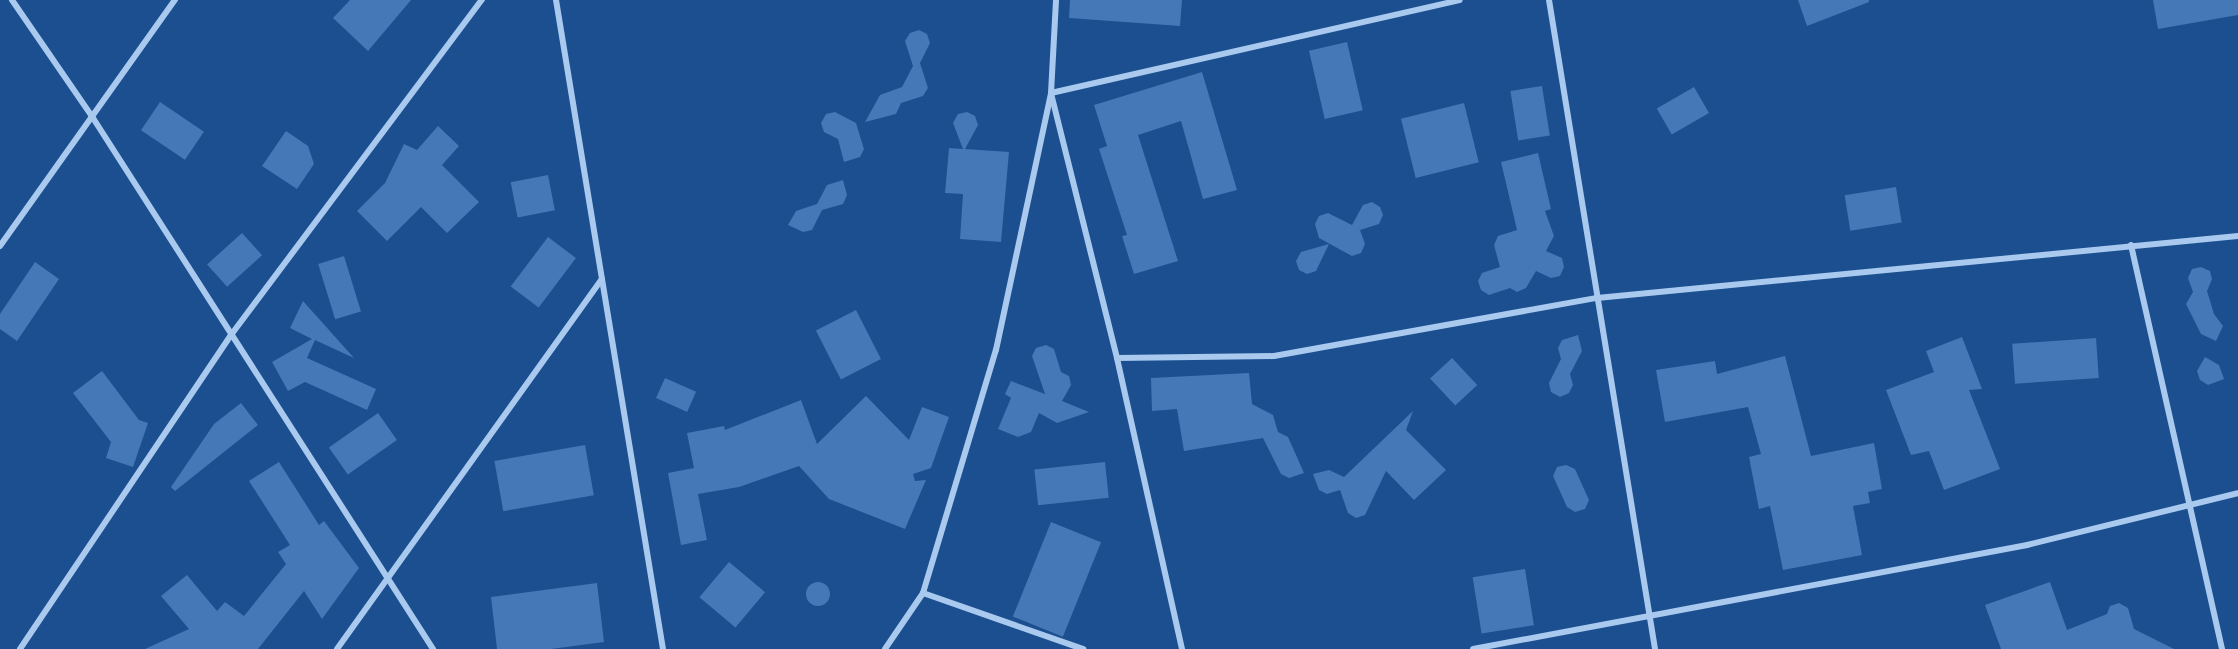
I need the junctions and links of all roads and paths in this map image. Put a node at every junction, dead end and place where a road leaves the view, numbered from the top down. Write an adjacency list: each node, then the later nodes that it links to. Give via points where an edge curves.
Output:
1 (12, 0): 9 (street)
2 (176, 0): 9 (street)
3 (482, 0): 15 (street)
4 (556, 0): 13 (street)
5 (1056, 0): 8 (street)
6 (1460, 0): 8 (street)
7 (1549, 0): 14 (street)
8 (1051, 93): 16 (street); 20 (street, via 996,350)
9 (93, 117): 12 (street); 15 (street)
10 (2238, 236): 11 (street)
11 (2130, 245): 14 (street); 18 (street)
12 (0, 246)
13 (602, 279): 19 (street); 25 (street)
14 (1597, 298): 16 (street, via 1274,356); 21 (street)
15 (231, 335): 19 (street); 22 (street)
16 (1117, 358): 28 (street)
17 (2238, 493): 18 (street)
18 (2189, 504): 21 (street, via 2027,545); 31 (street)
19 (386, 580): 23 (street); 24 (street)
20 (923, 592): 26 (street); 27 (street)
21 (1650, 616): 29 (street); 30 (street)
22 (20, 649)
23 (337, 649)
24 (434, 649)
25 (663, 649)
26 (885, 649)
27 (1083, 649)
28 (1182, 649)
29 (1473, 649)
30 (1655, 649)
31 (2222, 649)

